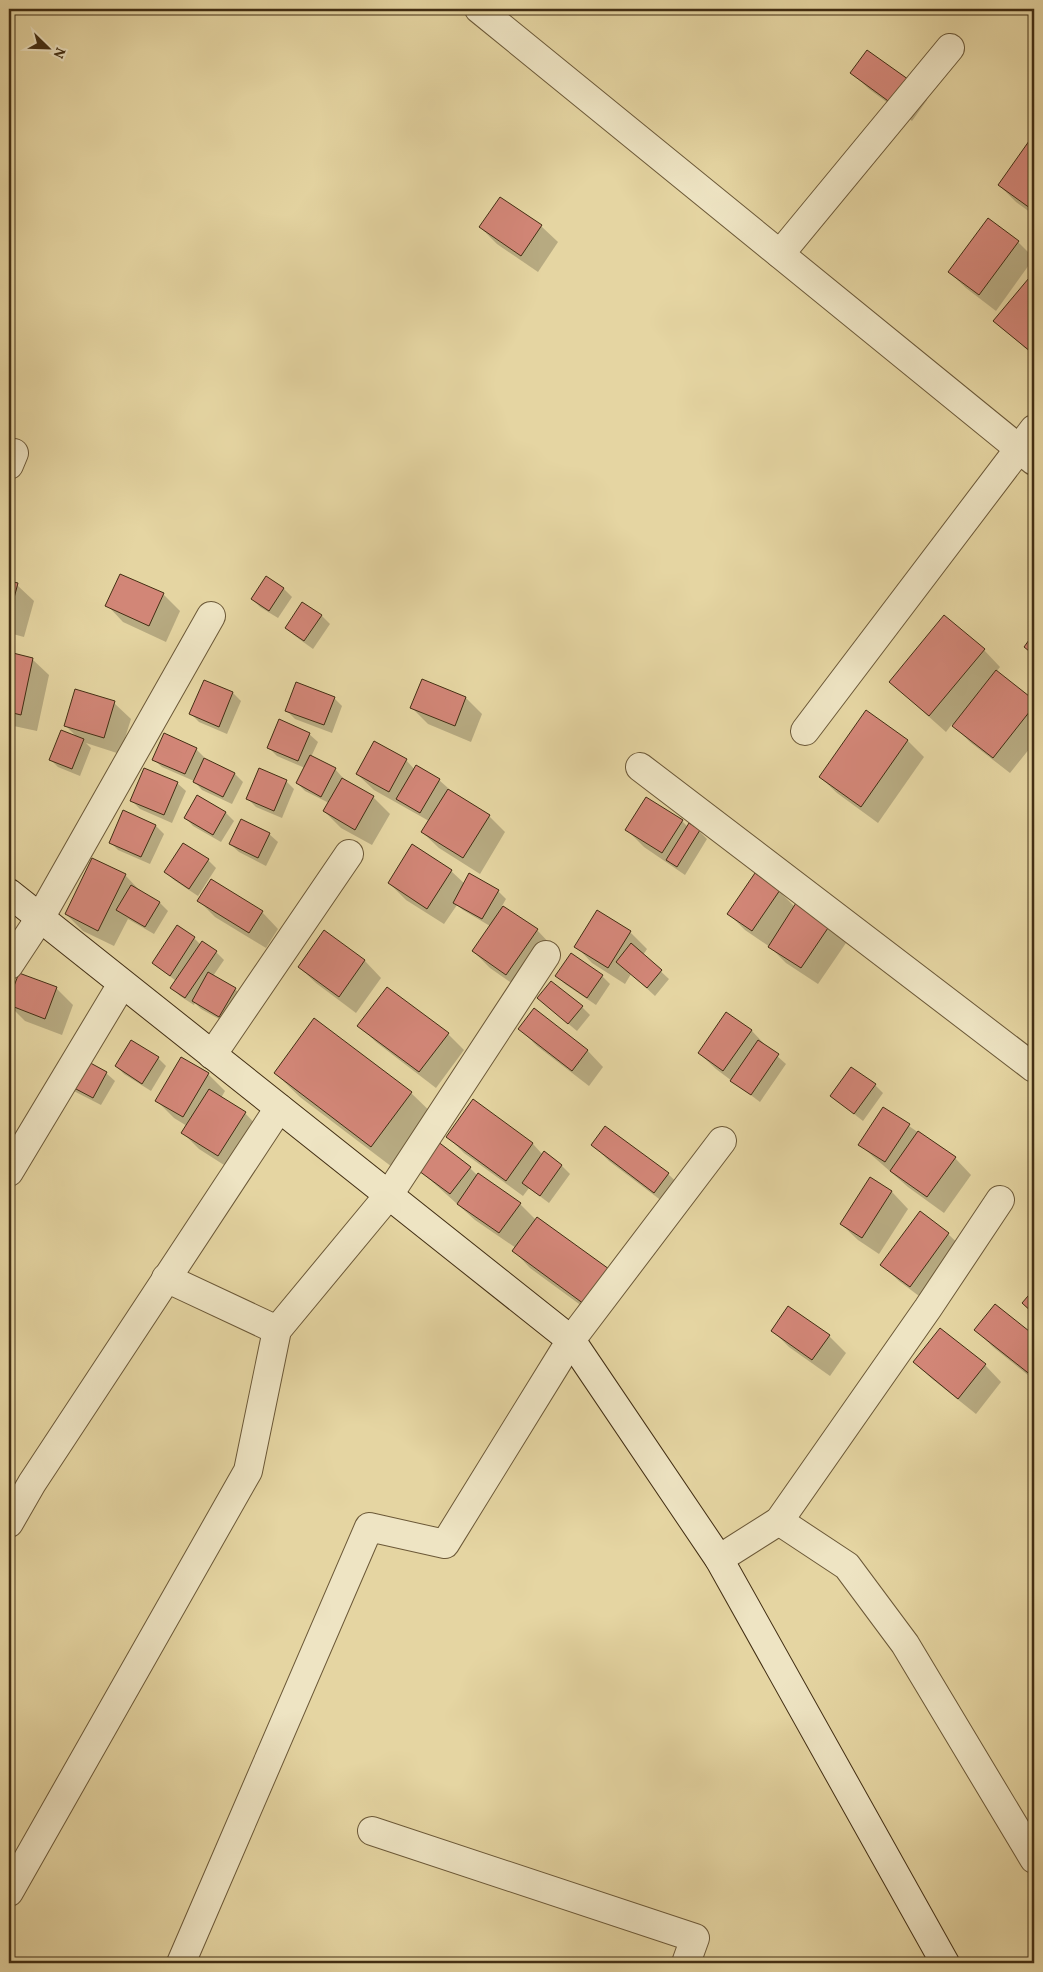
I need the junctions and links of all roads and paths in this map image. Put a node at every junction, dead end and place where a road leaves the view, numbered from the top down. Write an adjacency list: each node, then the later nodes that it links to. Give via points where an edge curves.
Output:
1 (479, 9): 3 (street)
2 (950, 48): 3 (street)
3 (780, 254): 4 (street)
4 (1029, 446): 6 (street)
5 (211, 616): 10 (street)
6 (805, 731)
7 (640, 767): 15 (street)
8 (349, 854): 14 (street)
9 (9, 893): 10 (street)
10 (40, 918): 12 (street); 13 (street)
11 (546, 955): 19 (street)
12 (9, 965)
13 (122, 984): 14 (street); 18 (street)
14 (212, 1055): 16 (street)
15 (1034, 1068)
16 (279, 1108): 19 (street); 21 (street)
17 (722, 1141): 23 (street)
18 (9, 1172)
19 (388, 1196): 22 (street); 23 (street)
20 (1000, 1200): 24 (street)
21 (166, 1278): 22 (street); 25 (street)
22 (277, 1330): 29 (street, via 248,1470)
23 (571, 1340): 26 (street); 30 (street, via 445,1544 369,1527)
24 (779, 1521): 26 (street); 28 (street, via 847,1566 905,1644)
25 (9, 1523)
26 (719, 1559): 32 (street)
27 (372, 1831): 31 (street, via 695,1938)
28 (1034, 1859)
29 (9, 1892)
30 (181, 1963)
31 (686, 1963)
32 (945, 1963)

